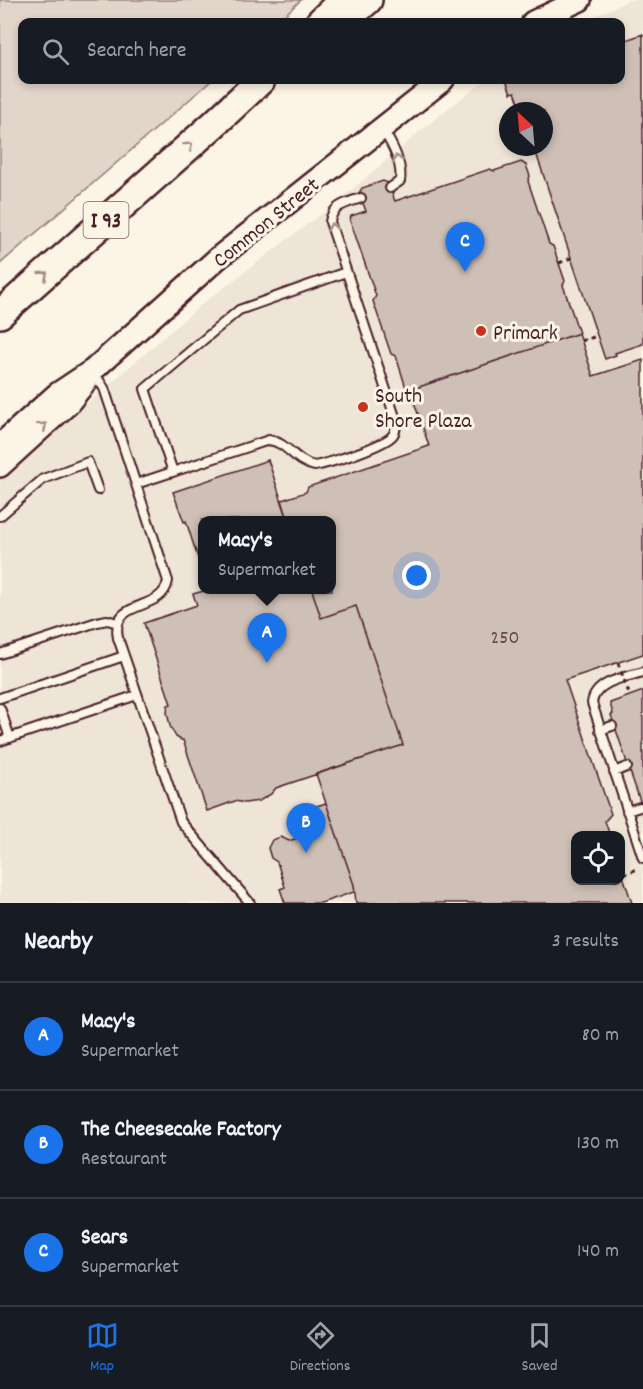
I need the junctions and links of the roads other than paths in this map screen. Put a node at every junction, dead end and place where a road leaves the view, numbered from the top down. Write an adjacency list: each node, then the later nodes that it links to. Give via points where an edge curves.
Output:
1 (343, 0): 4 (highway)
2 (368, 0): 5 (highway)
3 (580, 0): 6 (street)
4 (324, 18)
5 (348, 18)
6 (542, 18)
7 (257, 84): 10 (highway, I 93)
8 (269, 84): 10 (highway)
9 (438, 84): 11 (street, Common Street)
10 (213, 125): 15 (highway, I 93, one-way to 10)
11 (381, 128): 12 (lane, one-way to 11, via 400,181 401,171); 16 (street, Common Street, via 207,267)
12 (390, 188)
13 (361, 198): 14 (lane, one-way to 13, via 330,218 338,206)
14 (346, 272): 19 (lane, via 242,308 145,389); 19 (lane, via 395,417 392,436 375,446 317,465 305,463 278,442 269,440)
15 (0, 314)
16 (93, 370): 17 (street, Common Street, via 57,393); 18 (street, Common Street, one-way to 16, via 76,396); 20 (lane, via 104,388)
17 (0, 445)
18 (0, 466)
19 (173, 471): 20 (lane)
20 (136, 484): 23 (lane, via 168,581 161,597 130,609)
21 (98, 490): 22 (lane, via 88,462 43,479)
22 (0, 516)
23 (118, 623): 24 (lane, via 97,622); 25 (lane)
24 (0, 654)
25 (124, 656): 27 (lane); 28 (lane)
26 (643, 672): 31 (lane, via 595,692 593,707)
27 (137, 695): 32 (lane); 39 (lane, via 181,822)
28 (0, 698)
29 (0, 708): 32 (lane)
30 (612, 726): 31 (lane)
31 (600, 730): 35 (lane)
32 (10, 738): 33 (lane)
33 (0, 741)
34 (627, 767): 35 (lane)
35 (614, 772): 37 (lane)
36 (640, 807): 37 (lane)
37 (627, 812): 38 (lane)
38 (643, 858)
39 (250, 903)

